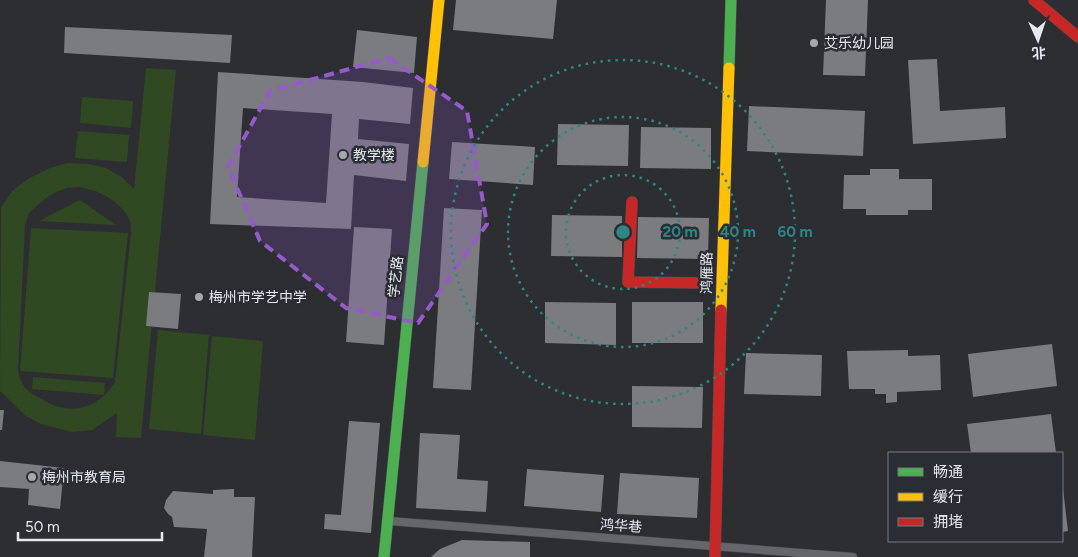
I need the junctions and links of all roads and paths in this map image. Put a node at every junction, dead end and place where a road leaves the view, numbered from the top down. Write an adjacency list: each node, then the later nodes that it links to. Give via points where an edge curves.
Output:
1 (439, 0): 7 (street, 学艺路)
2 (731, 0): 8 (street, 鸿雁路)
3 (1034, 0): 4 (street)
4 (1078, 37)
5 (632, 202): 6 (street, via 628,282)
6 (705, 283)
7 (387, 521): 8 (lane, 鸿华巷); 9 (street, 学艺路)
8 (716, 552): 10 (lane, 鸿华巷)
9 (384, 557)
10 (853, 557)

